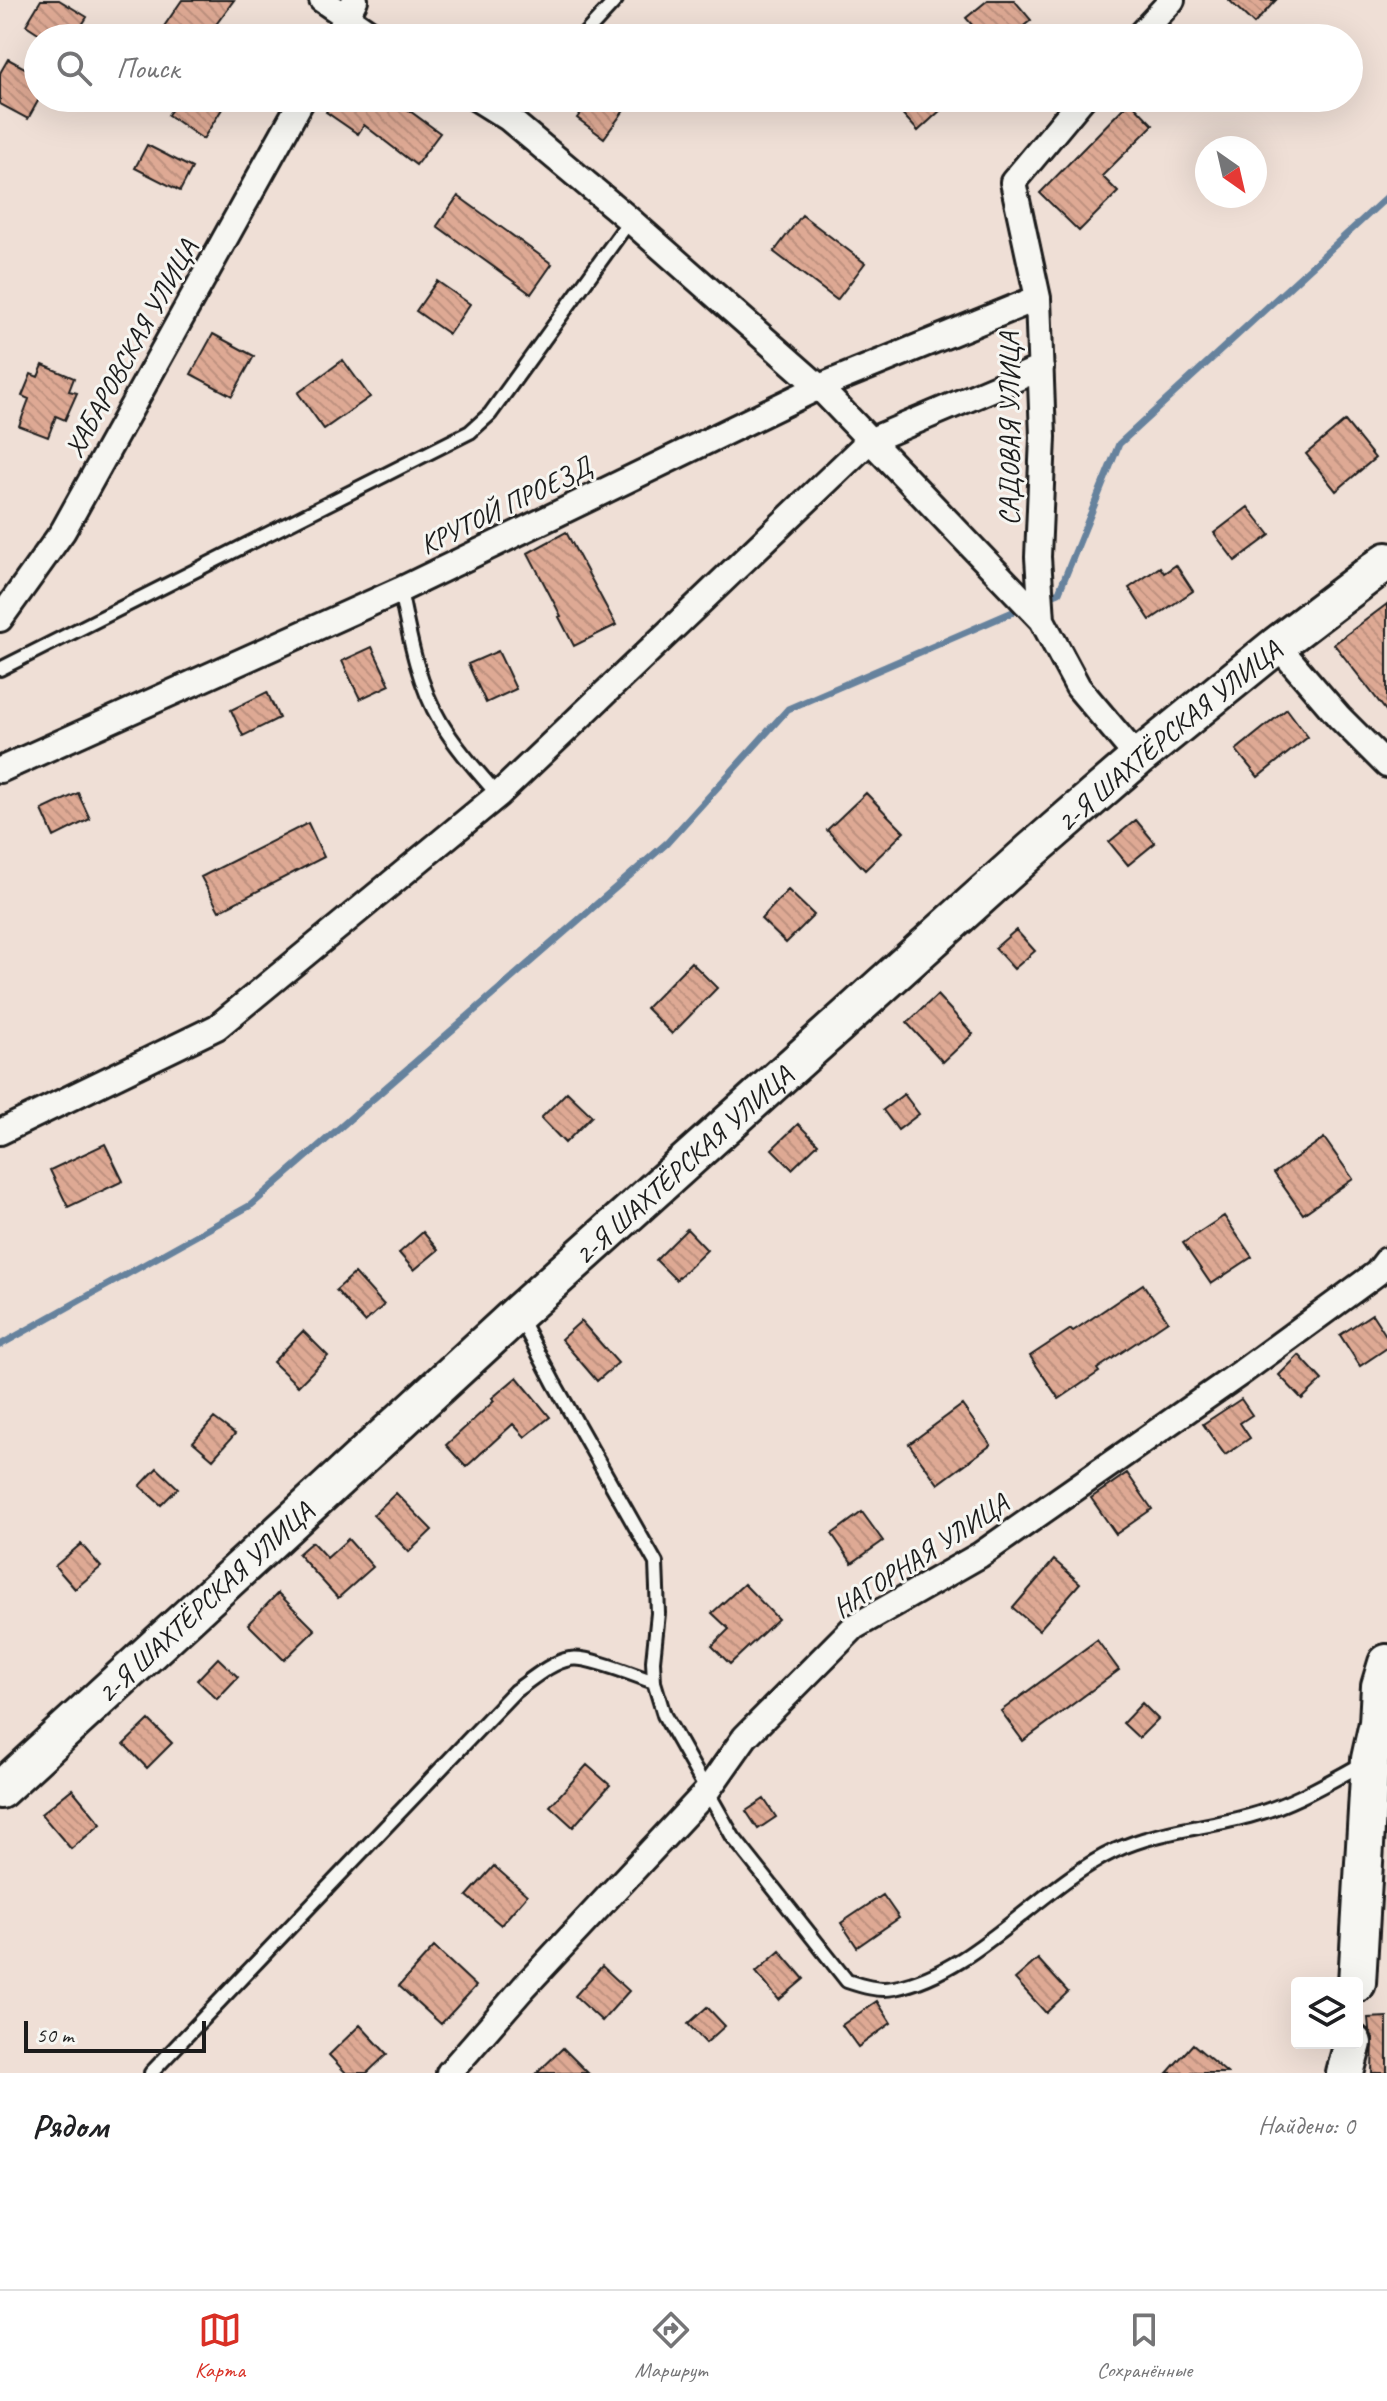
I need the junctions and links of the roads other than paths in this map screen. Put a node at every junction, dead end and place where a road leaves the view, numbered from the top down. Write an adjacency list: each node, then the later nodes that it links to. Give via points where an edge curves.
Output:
1 (322, 0): 4 (street)
2 (616, 0): 5 (lane)
3 (1172, 0): 6 (street)
4 (346, 19)
5 (594, 24)
6 (1150, 24)
7 (295, 112): 19 (street, ХАБАРОВСКАЯ УЛИЦА, via 63,531)
8 (498, 112): 11 (street)
9 (513, 112): 11 (lane)
10 (1071, 112): 13 (street, САДОВАЯ УЛИЦА, via 1013,182)
11 (508, 118): 12 (street)
12 (630, 220): 15 (street); 22 (lane, via 490,414 470,432)
13 (1038, 298): 14 (street, САДОВАЯ УЛИЦА); 15 (street, КРУТОЙ ПРОЕЗД)
14 (1041, 368): 16 (street); 20 (street, САДОВАЯ УЛИЦА)
15 (819, 387): 16 (street); 18 (street, КРУТОЙ ПРОЕЗД)
16 (869, 441): 20 (street); 26 (street)
17 (1387, 561): 21 (main road, 2-Я ШАХТЁРСКАЯ УЛИЦА)
18 (400, 590): 25 (street, КРУТОЙ ПРОЕЗД); 26 (lane, via 418,668 439,720)
19 (0, 619)
20 (1042, 620): 23 (street, САДОВАЯ УЛИЦА, via 1078,687)
21 (1277, 645): 23 (main road, 2-Я ШАХТЁРСКАЯ УЛИЦА); 24 (street)
22 (0, 669)
23 (1138, 758): 29 (main road, 2-Я ШАХТЁРСКАЯ УЛИЦА)
24 (1387, 765)
25 (0, 770)
26 (498, 795): 27 (street, via 217,1027)
27 (0, 1132)
28 (1387, 1260): 34 (street, НАГОРНАЯ УЛИЦА, via 1377,1273 1242,1372 994,1546 854,1627 745,1737)
29 (518, 1313): 31 (lane, via 656,1563); 33 (main road, 2-Я ШАХТЁРСКАЯ УЛИЦА)
30 (1387, 1663): 32 (main road)
31 (654, 1682): 34 (lane, via 664,1715); 37 (lane, via 571,1658 515,1691)
32 (1370, 1759): 34 (lane, via 1291,1803 1115,1850 953,1963 892,1988 847,1981 733,1837); 35 (main road)
33 (0, 1790)
34 (707, 1791): 38 (street, НАГОРНАЯ УЛИЦА)
35 (1357, 1977)
36 (1351, 2049): 39 (main road)
37 (151, 2073)
38 (449, 2073)
39 (1345, 2073)

